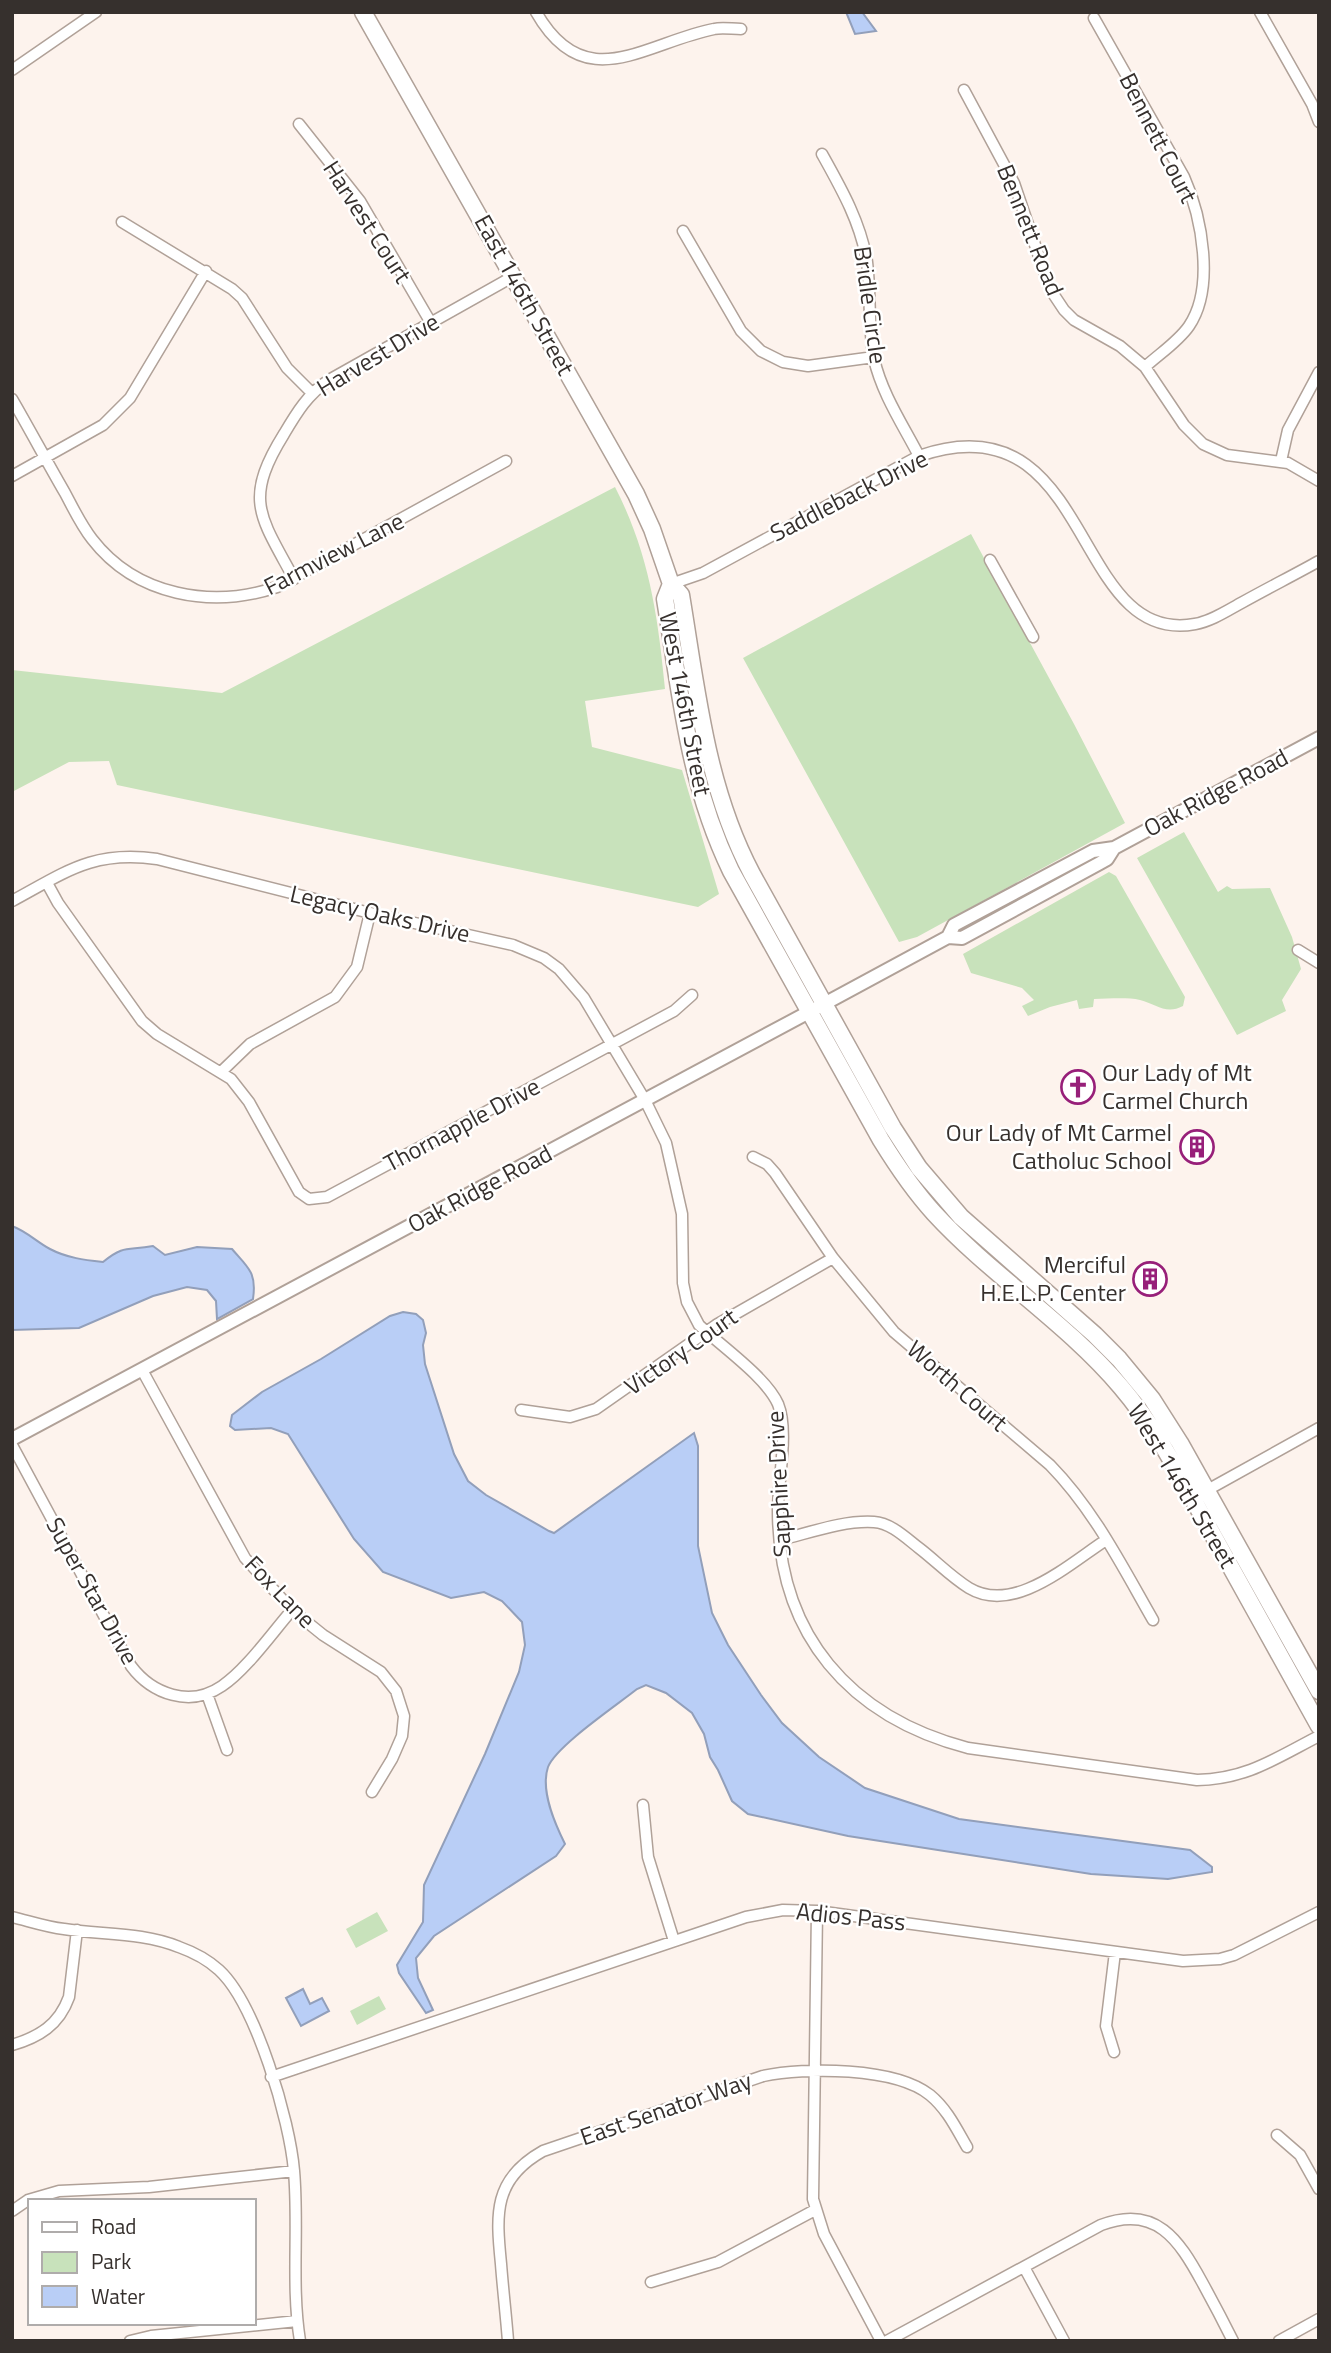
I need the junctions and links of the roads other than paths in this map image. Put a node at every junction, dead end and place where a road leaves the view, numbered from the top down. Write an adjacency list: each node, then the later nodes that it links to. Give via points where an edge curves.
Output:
1 (96, 12): 7 (street)
2 (363, 12): 15 (main road, East 146th Street)
3 (536, 12): 6 (street, via 555,40 579,55 601,60 715,29)
4 (1260, 12): 9 (street)
5 (1094, 18): 18 (street, Bennett Court, via 1184,177 1198,226 1203,272 1200,303 1183,333)
6 (741, 29)
7 (12, 69)
8 (964, 90): 18 (street, Bennett Road, via 1014,183 1056,300 1074,320 1120,346)
9 (1319, 122)
10 (299, 124): 16 (street, Harvest Court, via 360,201)
11 (822, 154): 17 (street, Bridle Circle, via 852,210 863,244)
12 (122, 222): 14 (street)
13 (683, 231): 17 (street, via 741,331 761,351 783,362 808,366)
14 (206, 271): 20 (street, via 242,298 287,368); 23 (street, via 130,398 103,425)
15 (514, 276): 16 (street, Harvest Drive); 31 (main road, East 146th Street, via 636,494)
16 (431, 323): 20 (street, Harvest Drive)
17 (874, 357): 22 (street, Bridle Circle, via 883,388)
18 (1144, 367): 25 (street, Bennett Road, via 1184,425 1203,444 1227,455)
19 (1319, 372): 25 (street, via 1288,430)
20 (312, 393): 30 (street, Harvest Drive, via 271,455 261,481 263,518)
21 (12, 399): 23 (street, Farmview Lane)
22 (919, 456): 29 (street, Saddleback Drive, via 978,447 1007,455 1035,472 1063,505 1121,598 1161,623 1205,621); 31 (street, Saddleback Drive, via 703,573)
23 (45, 458): 26 (street); 30 (street, Farmview Lane, via 93,540 145,582 170,592 218,599 257,594)
24 (506, 461): 30 (street, Farmview Lane)
25 (1281, 461): 27 (street, Bennett Road)
26 (12, 476)
27 (1319, 481)
28 (989, 560): 32 (street)
29 (1319, 561)
30 (294, 579)
31 (671, 584): 40 (main road, West 146th Street, via 665,599 690,755 705,808 731,871)
32 (1033, 637)
33 (1319, 738): 40 (street, Oak Ridge Road, via 1114,848 1093,851 954,925 948,937)
34 (47, 883): 35 (street, Legacy Oaks Drive); 36 (street, Legacy Oaks Drive, via 88,862 137,856); 42 (street, via 142,1021)
35 (12, 901)
36 (370, 913): 41 (street, Legacy Oaks Drive, via 513,945 544,958 573,982); 42 (street, via 357,967 335,997 250,1044)
37 (1298, 950): 38 (street)
38 (1319, 963)
39 (692, 995): 41 (street, Thornapple Drive, via 674,1011)
40 (817, 1008): 43 (street, Oak Ridge Road); 52 (main road, West 146th Street, via 932,1185 961,1217 1119,1359 1162,1412); 53 (main road, West 146th Street, via 881,1140 921,1198 957,1237 1107,1370 1145,1418)
41 (612, 1044): 42 (street, Thornapple Drive, via 327,1197 309,1199 299,1192 249,1102); 43 (street, Legacy Oaks Drive)
42 (221, 1072)
43 (645, 1100): 46 (street, Sapphire Drive, via 666,1143 681,1214 687,1302); 47 (street, Oak Ridge Road)
44 (753, 1157): 45 (street, Worth Court, via 775,1173)
45 (833, 1258): 46 (street, Victory Court); 55 (street, Worth Court, via 894,1332 1050,1465 1080,1499)
46 (706, 1332): 48 (street, Victory Court, via 596,1409 570,1417); 54 (street, Sapphire Drive, via 767,1387 779,1406)
47 (142, 1370): 50 (street, Oak Ridge Road); 56 (street, Fox Lane, via 234,1542)
48 (521, 1410)
49 (1319, 1428): 52 (street)
50 (12, 1439)
51 (12, 1445): 59 (street, Super Star Drive, via 138,1674 169,1695)
52 (1207, 1490): 53 (street); 58 (main road, West 146th Street)
53 (1192, 1498): 60 (main road, West 146th Street)
54 (780, 1540): 55 (street, via 843,1525 885,1524 971,1589 997,1597 1034,1587); 61 (street, Sapphire Drive, via 786,1582 796,1607 832,1668 874,1707 929,1737 968,1748 1197,1780 1247,1773)
55 (1106, 1540): 57 (street, Worth Court)
56 (292, 1611): 59 (street, via 232,1678); 63 (street, Fox Lane, via 381,1672 400,1698 404,1716 399,1746)
57 (1153, 1620)
58 (1319, 1691)
59 (207, 1694): 62 (street)
60 (1319, 1726)
61 (1319, 1736)
62 (227, 1750)
63 (372, 1791)
64 (643, 1805): 69 (street, via 648,1857)
65 (817, 1911): 69 (street, Adios Pass, via 783,1910 746,1917); 70 (street, Adios Pass); 73 (street)
66 (1319, 1912): 70 (street, Adios Pass, via 1247,1951 1220,1959 1183,1961)
67 (12, 1917): 68 (street)
68 (77, 1930): 71 (street, via 66,2006 49,2028); 74 (street, via 157,1939 219,1970 248,2012)
69 (674, 1941): 74 (street, Adios Pass)
70 (1115, 1952): 72 (street, via 1106,2026)
71 (12, 2045)
72 (1114, 2052)
73 (814, 2070): 76 (street, East Senator Way, via 891,2078 917,2087 942,2106); 81 (street, via 812,2182); 89 (street, East Senator Way, via 747,2081 543,2151 519,2167 504,2189 497,2222)
74 (271, 2077): 77 (street, via 287,2126)
75 (1277, 2135): 78 (street, via 1300,2155)
76 (967, 2147)
77 (294, 2171): 79 (street, via 149,2187 60,2191); 86 (street)
78 (1319, 2189)
79 (32, 2199)
80 (28, 2200): 82 (street)
81 (816, 2210): 84 (street, via 718,2262); 90 (street, via 824,2234)
82 (12, 2211)
83 (1024, 2267): 91 (street); 92 (street); 93 (street, via 1109,2222 1136,2219 1154,2224 1175,2237 1186,2252)
84 (651, 2282)
85 (1319, 2319): 94 (street)
86 (297, 2321): 87 (street); 88 (street)
87 (130, 2341)
88 (300, 2341)
89 (508, 2341)
90 (881, 2341)
91 (887, 2341)
92 (1064, 2341)
93 (1233, 2341)
94 (1279, 2341)

